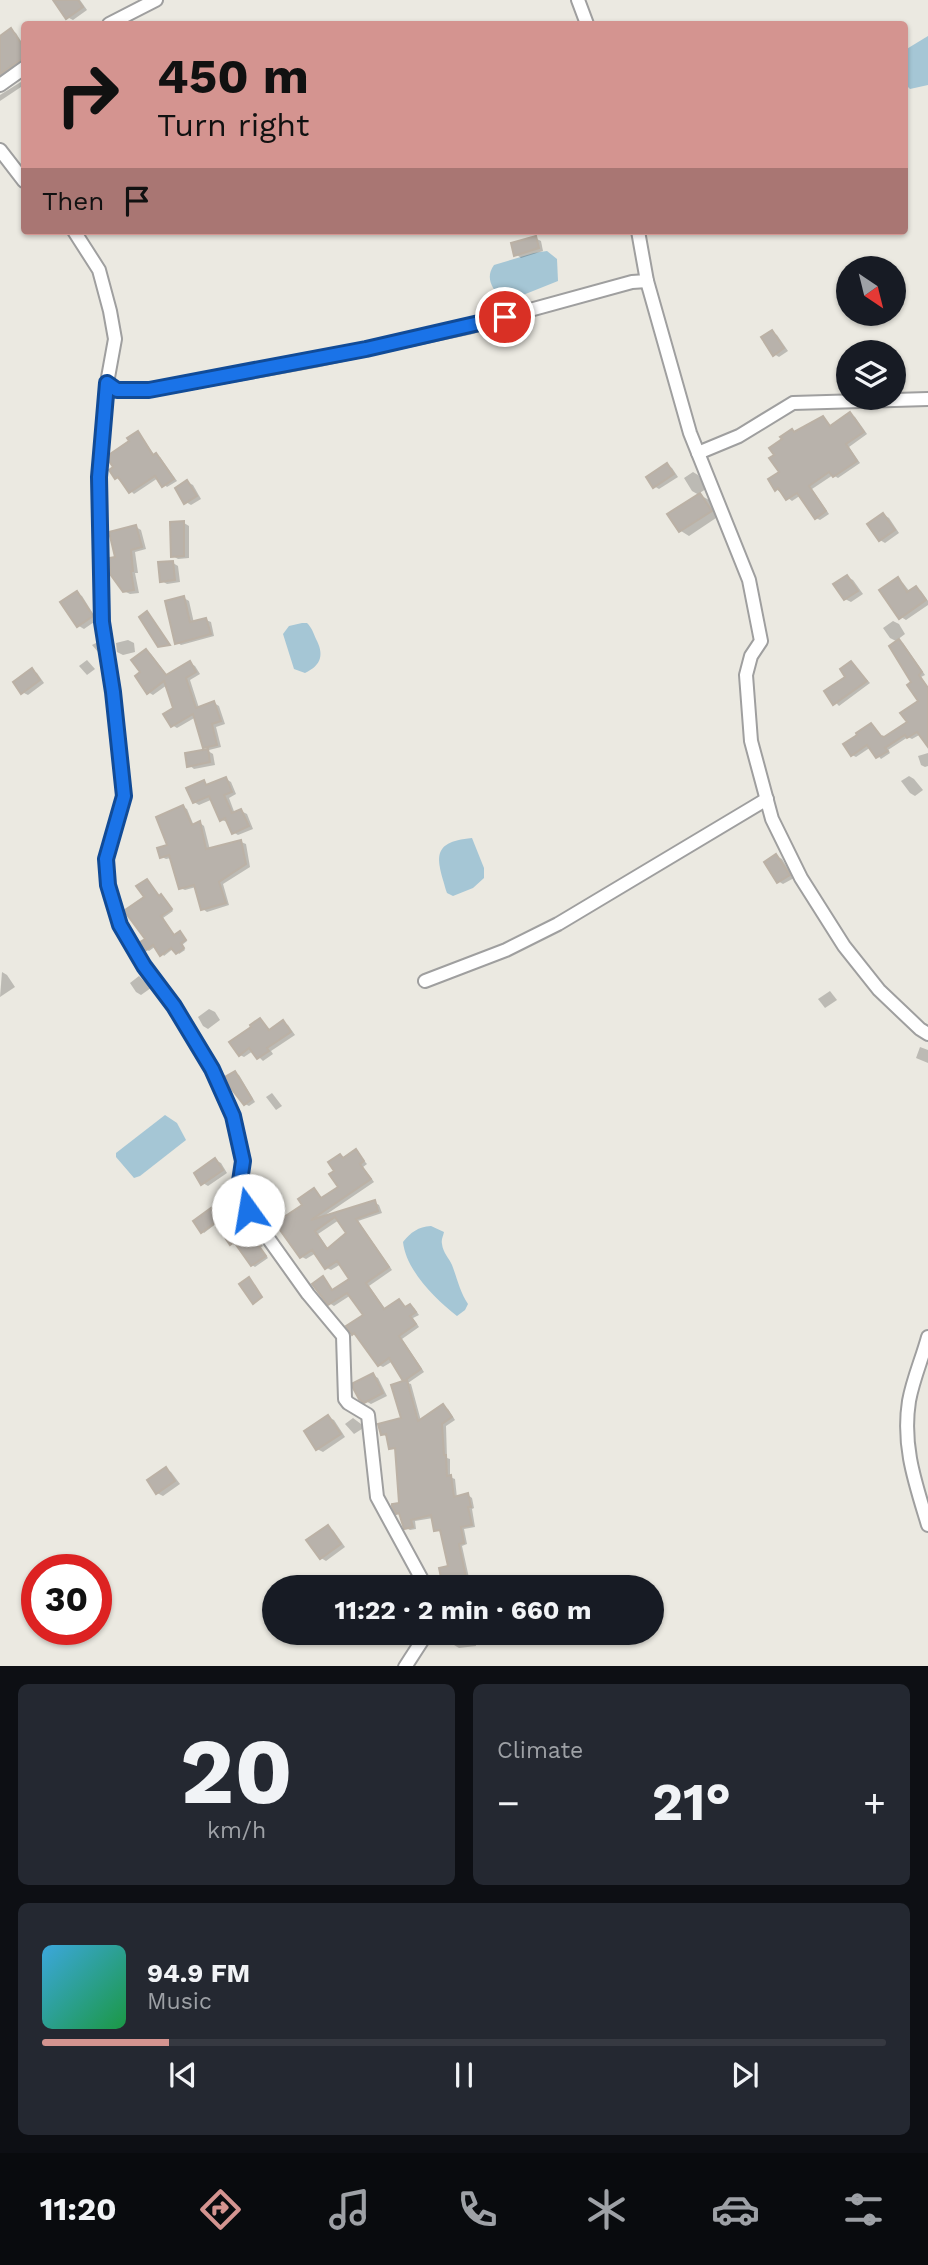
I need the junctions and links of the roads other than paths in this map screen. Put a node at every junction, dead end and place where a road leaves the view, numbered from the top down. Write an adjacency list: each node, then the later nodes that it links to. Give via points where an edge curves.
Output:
1 (156, 0): 3 (street)
2 (578, 0): 4 (street)
3 (115, 21)
4 (586, 21)
5 (21, 70): 6 (street)
6 (0, 85)
7 (0, 150): 8 (street)
8 (21, 177)
9 (77, 235): 12 (street, via 99,270 110,311 115,339)
10 (640, 235): 11 (street)
11 (648, 281): 12 (street, via 468,327 302,362 149,390 117,390); 14 (street)
12 (107, 383): 20 (street, via 99,477 102,622 124,796 106,859 108,885 120,925 212,1069 233,1116 243,1161 239,1188 248,1210 343,1336 345,1399 368,1415 377,1497)
13 (928, 399): 14 (street, via 793,404 739,436)
14 (698, 453): 15 (street, via 749,580 761,641 746,675 751,741)
15 (766, 799): 16 (street, via 558,924); 17 (street, via 801,878 844,946 879,990)
16 (425, 981)
17 (928, 1034)
18 (928, 1337): 19 (street, via 909,1399 906,1433 911,1469)
19 (928, 1525)
20 (419, 1575)
21 (419, 1645): 22 (street)
22 (406, 1666)

